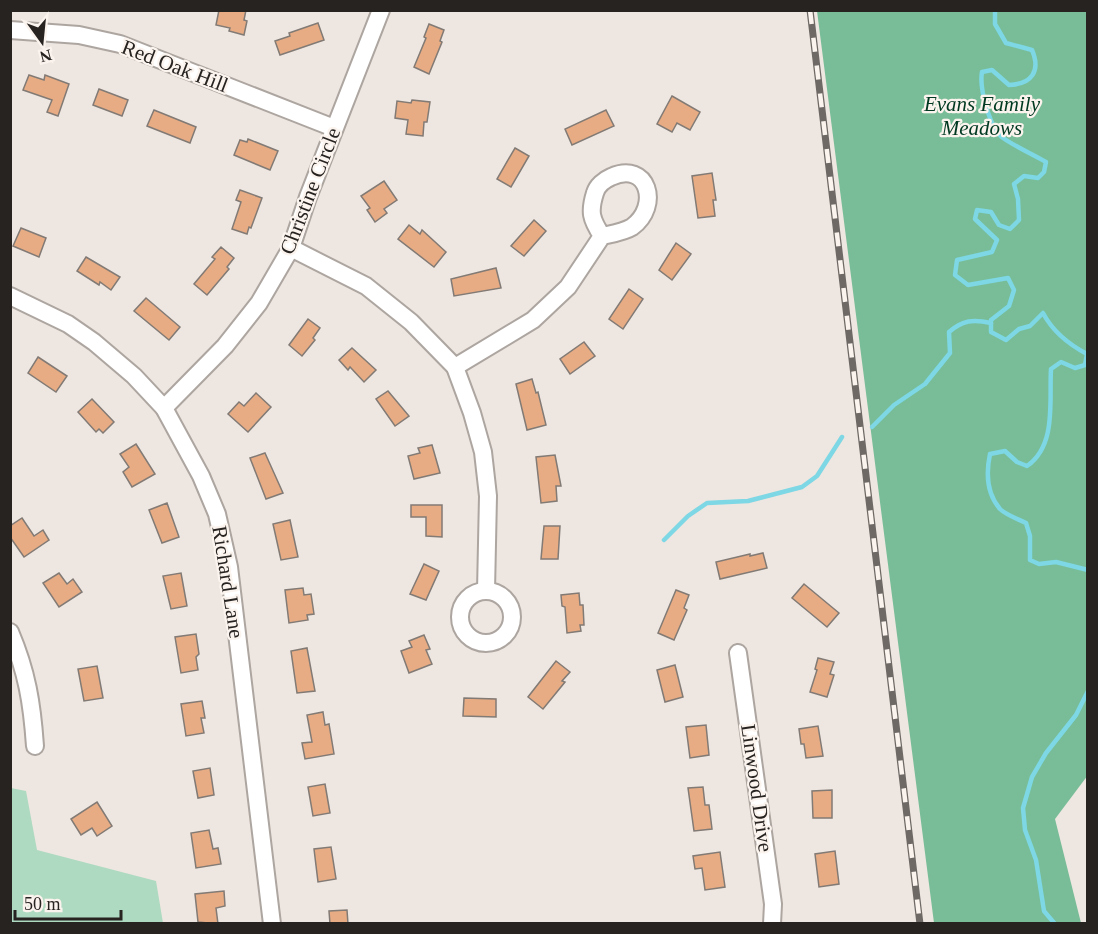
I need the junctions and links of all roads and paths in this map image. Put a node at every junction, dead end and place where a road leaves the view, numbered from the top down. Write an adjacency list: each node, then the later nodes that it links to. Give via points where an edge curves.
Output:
1 (381, 10): 3 (street, Christine Circle)
2 (10, 30): 3 (street, Red Oak Hill, via 79,35 120,44)
3 (334, 128): 5 (street, Christine Circle)
4 (602, 236): 7 (street, via 568,287 533,320)
5 (291, 248): 7 (street, via 366,286 411,322); 8 (street, Christine Circle, via 252,312 225,346)
6 (10, 296): 8 (street, Richard Lane, via 68,324 94,342)
7 (455, 367): 9 (street, via 483,452 488,496)
8 (164, 408): 13 (street, Richard Lane, via 213,504 229,567)
9 (486, 591)
10 (10, 632): 12 (street, via 31,699)
11 (738, 653): 14 (street, Linwood Drive, via 773,904)
12 (35, 746)
13 (272, 924)
14 (772, 924)

